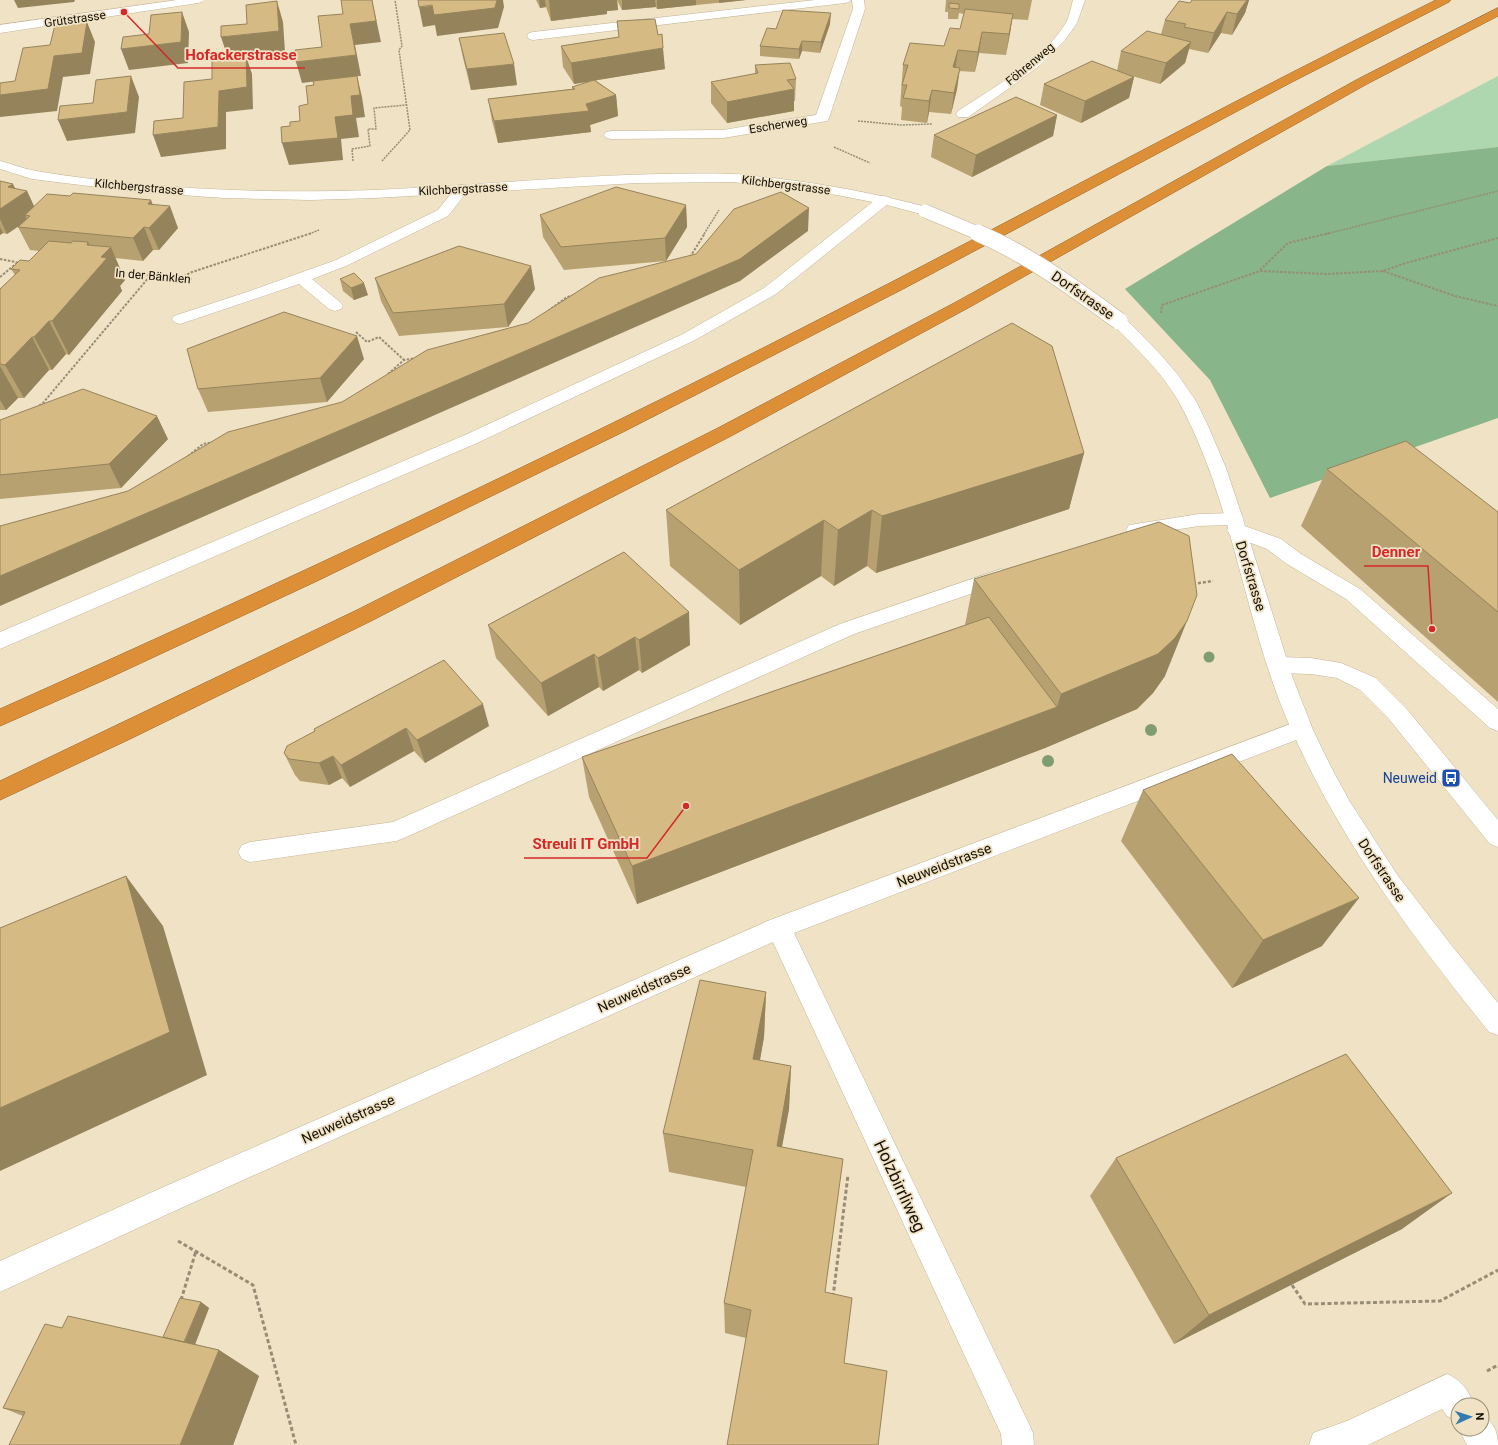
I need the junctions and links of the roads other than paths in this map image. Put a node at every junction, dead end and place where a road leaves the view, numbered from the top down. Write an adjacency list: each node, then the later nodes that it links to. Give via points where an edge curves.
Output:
1 (198, 0): 7 (street, Grütstrasse)
2 (846, 0): 8 (street)
3 (858, 0): 10 (street, Escherweg, via 859,9 827,118 723,134)
4 (1079, 0): 9 (street, Föhrenweg, via 1072,22 1051,49 1018,77)
5 (1445, 0): 23 (highway, via 1328,58 1122,165 952,258 677,398 143,654)
6 (1498, 11): 26 (highway, via 1364,81 963,305 672,459 280,657)
7 (0, 28)
8 (533, 36)
9 (963, 114)
10 (611, 135)
11 (0, 165): 12 (street, Kilchbergstrasse, via 32,175 138,188 232,194 310,196)
12 (462, 189): 13 (street, Kilchbergstrasse, via 637,179 733,178 790,184); 15 (street, via 443,213 342,263)
13 (884, 200): 14 (street, Kilchbergstrasse); 21 (street, via 770,291 689,337 470,439)
14 (925, 211): 18 (street, Dorfstrasse, bridge, via 995,241 1037,264 1065,281 1119,321 1157,360 1186,399 1210,449)
15 (301, 278): 16 (street); 17 (street)
16 (335, 306)
17 (180, 319)
18 (1236, 524): 19 (street, via 1198,520 1135,530); 22 (street, Dorfstrasse); 24 (street, via 1274,544 1353,594)
19 (1117, 536)
20 (1020, 570): 28 (street, via 847,629 396,831)
21 (0, 641)
22 (1278, 665): 25 (street, Dorfstrasse); 27 (street, via 1311,666 1341,671 1368,684 1397,713)
23 (0, 718)
24 (1498, 722)
25 (1301, 729): 29 (street, Neuweidstrasse); 30 (street, Dorfstrasse, via 1344,813 1389,883)
26 (0, 791)
27 (1498, 837)
28 (250, 852)
29 (779, 928): 31 (street, Neuweidstrasse, via 160,1203); 33 (street, Holzbirrliweg, via 1017,1433)
30 (1498, 1023)
31 (0, 1277)
32 (1452, 1397): 34 (street, via 1447,1390 1353,1435)
33 (1018, 1445)
34 (1325, 1445)

